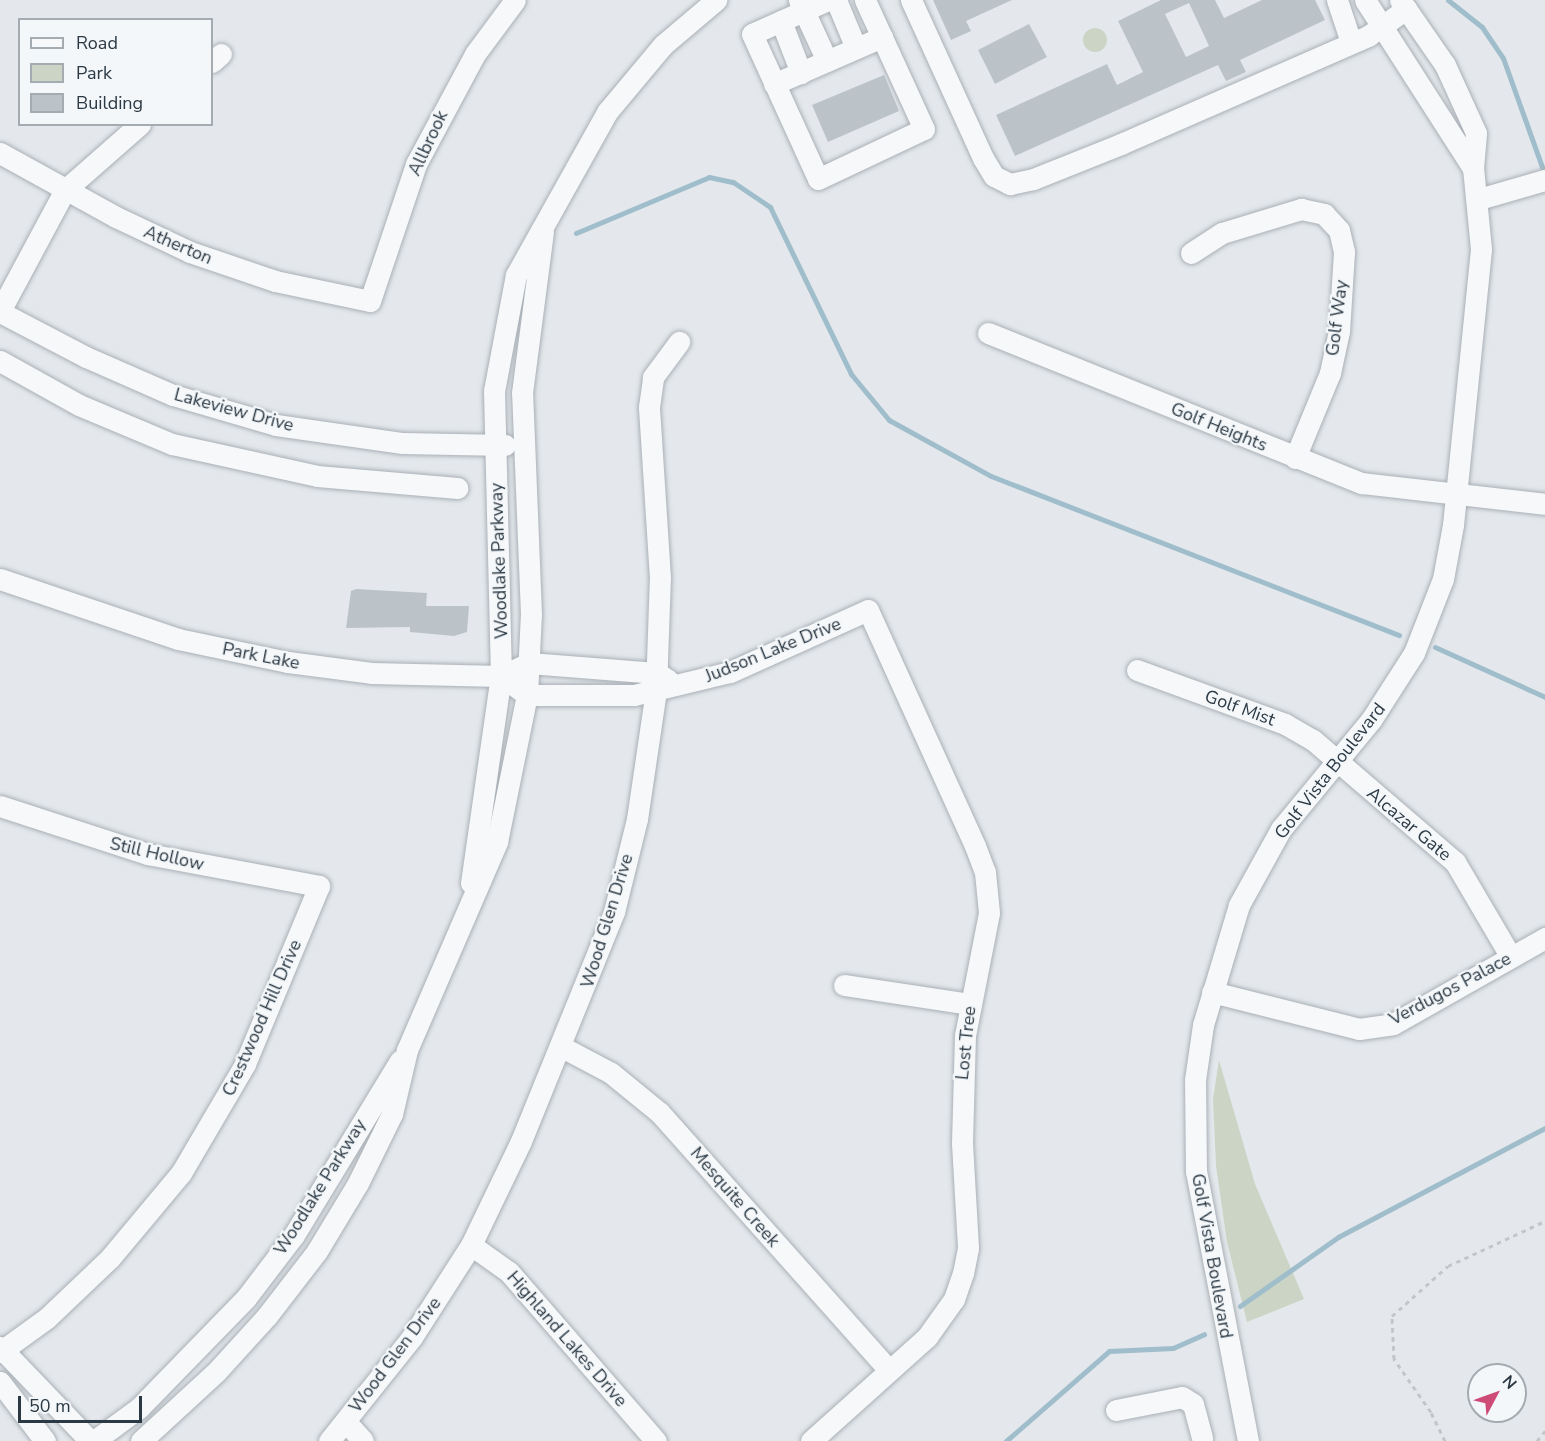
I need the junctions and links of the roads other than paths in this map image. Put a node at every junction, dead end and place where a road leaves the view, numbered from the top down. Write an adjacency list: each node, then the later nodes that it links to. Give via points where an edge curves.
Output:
1 (515, 0): 27 (street, Allbrook, via 475,54 416,164)
2 (716, 0): 25 (street, Woodlake Parkway, via 663,45 607,112 562,186)
3 (828, 0): 10 (street)
4 (836, 0): 15 (street)
5 (865, 0): 13 (street)
6 (911, 0): 14 (street, via 983,158 994,176 1010,184 1033,179 1121,144)
7 (1337, 0): 14 (street)
8 (1365, 0): 12 (street, Golf Vista Boulevard)
9 (1403, 4): 12 (street); 21 (street, Golf Vista Boulevard, via 1465,102 1476,133)
10 (802, 5): 11 (street); 16 (street)
11 (781, 21): 17 (street); 18 (street, via 752,34)
12 (1383, 26): 14 (street); 21 (street, Golf Vista Boulevard)
13 (882, 36): 15 (street); 18 (street, via 924,129 818,179)
14 (1351, 42)
15 (856, 48): 16 (street)
16 (827, 61): 17 (street)
17 (801, 72): 18 (street)
18 (774, 84)
19 (138, 126): 23 (street)
20 (0, 153): 23 (street, Atherton)
21 (1473, 168): 24 (street, Golf Vista Boulevard)
22 (1536, 182): 24 (street)
23 (65, 190): 27 (street, Atherton, via 190,252 275,281); 28 (street)
24 (1479, 199): 36 (street, Golf Vista Boulevard, via 1481,249)
25 (543, 231): 32 (street, Woodlake Parkway, via 527,336); 33 (street, Woodlake Parkway, via 516,275 494,391)
26 (1191, 253): 34 (street, Golf Way, via 1222,232 1301,209 1324,214 1339,230 1344,252 1339,331 1330,373)
27 (370, 301)
28 (0, 312): 33 (street, Lakeview Drive, via 86,357 173,394 276,425 403,443)
29 (988, 333): 34 (street, Golf Heights)
30 (679, 342): 44 (street, Wood Glen Drive, via 653,377 649,407)
31 (0, 361): 35 (street, via 79,405 172,444 317,476)
32 (521, 445): 33 (street, Lakeview Drive); 40 (street, Woodlake Parkway, via 531,614)
33 (494, 446): 43 (street, Woodlake Parkway)
34 (1295, 458): 36 (street, Golf Heights, via 1362,483)
35 (458, 488)
36 (1456, 495): 37 (street, Golf Heights); 47 (street, Golf Vista Boulevard, via 1443,579 1418,644 1394,688)
37 (1545, 504)
38 (0, 579): 43 (street, Park Lake, via 178,639 288,662 371,673)
39 (868, 610): 44 (street, Judson Lake Drive, via 730,672); 55 (street, Lost Tree, via 985,872 987,934)
40 (529, 663): 41 (street, Judson Lake Drive); 43 (street, Park Lake); 46 (street, Woodlake Parkway)
41 (588, 668): 44 (street, Judson Lake Drive); 45 (street)
42 (1137, 670): 47 (street, Golf Mist, via 1285,724)
43 (501, 676): 46 (street); 50 (street, Woodlake Parkway)
44 (663, 682): 45 (street, Judson Lake Drive, via 634,696); 56 (street, Wood Glen Drive, via 617,903)
45 (588, 693): 46 (street, Judson Lake Drive)
46 (527, 695): 50 (street, Woodlake Parkway, via 497,842)
47 (1336, 759): 52 (street, Alcazar Gate, via 1455,862); 54 (street, Golf Vista Boulevard, via 1281,829 1245,895)
48 (0, 806): 49 (street, Still Hollow, via 148,854)
49 (319, 886): 59 (street, Crestwood Hill Drive, via 245,1064 181,1173 110,1258 46,1318)
50 (470, 898): 57 (street, Woodlake Parkway)
51 (1545, 938): 52 (street, Verdugos Palace)
52 (1511, 957): 54 (street, Verdugos Palace, via 1394,1024 1359,1029)
53 (844, 985): 55 (street)
54 (1212, 992): 67 (street, Golf Vista Boulevard, via 1195,1080 1196,1172)
55 (969, 1004): 60 (street, Lost Tree, via 961,1106 968,1248 963,1273 943,1319)
56 (562, 1047): 58 (street, Wood Glen Drive); 60 (street, Mesquite Creek, via 611,1073 660,1113)
57 (407, 1050): 69 (street, Woodlake Parkway, via 294,1235 246,1298 139,1408); 70 (street, Woodlake Parkway, via 392,1114 358,1183 317,1251 217,1371)
58 (471, 1245): 65 (street, Wood Glen Drive, via 412,1337); 73 (street, Highland Lakes Drive, via 509,1272)
59 (1, 1349): 62 (street)
60 (889, 1371): 74 (street, Lost Tree)
61 (0, 1382): 64 (street)
62 (48, 1397): 64 (street); 69 (street)
63 (1116, 1410): 66 (street, via 1182,1397 1193,1404)
64 (26, 1415): 68 (street)
65 (346, 1422): 71 (street, Wood Glen Drive); 72 (street)
66 (1203, 1440)
67 (1244, 1440)
68 (45, 1441)
69 (92, 1441)
70 (141, 1441)
71 (328, 1441)
72 (363, 1441)
73 (656, 1441)
74 (811, 1441)

